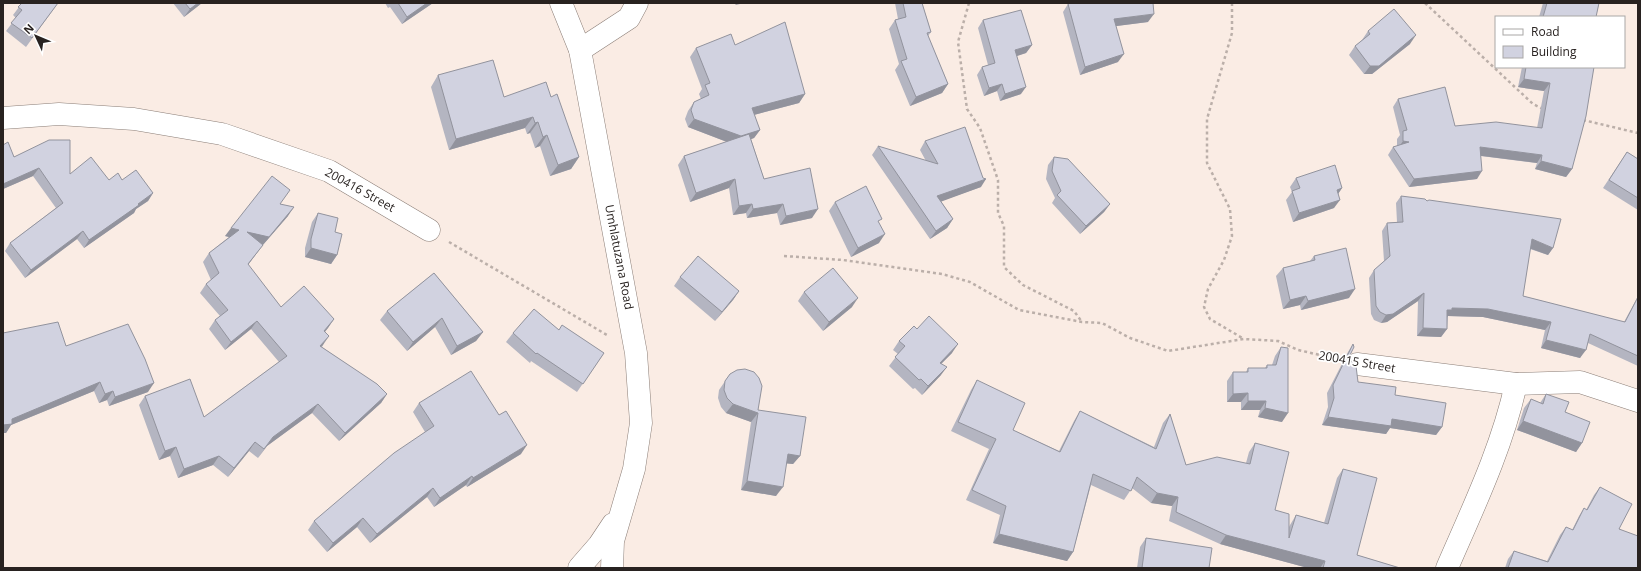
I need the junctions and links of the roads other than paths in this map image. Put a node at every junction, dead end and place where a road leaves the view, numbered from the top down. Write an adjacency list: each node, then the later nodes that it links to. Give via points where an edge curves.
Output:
1 (561, 3): 3 (street, Umhlatuzana Road)
2 (637, 3): 3 (street, via 629,18)
3 (580, 50): 9 (street, Umhlatuzana Road, via 636,353 640,434 634,469)
4 (3, 118): 5 (street, 200416 Street, via 59,114 134,120 222,134 330,171)
5 (429, 230)
6 (1357, 364): 7 (street, 200415 Street)
7 (1516, 384): 8 (street, 200415 Street, via 1580,382); 12 (street, via 1509,416 1488,473)
8 (1638, 401)
9 (620, 514): 10 (street, Umhlatuzana Road, via 600,545); 11 (street, Umhlatuzana Road, via 613,541)
10 (579, 568)
11 (612, 568)
12 (1447, 568)

